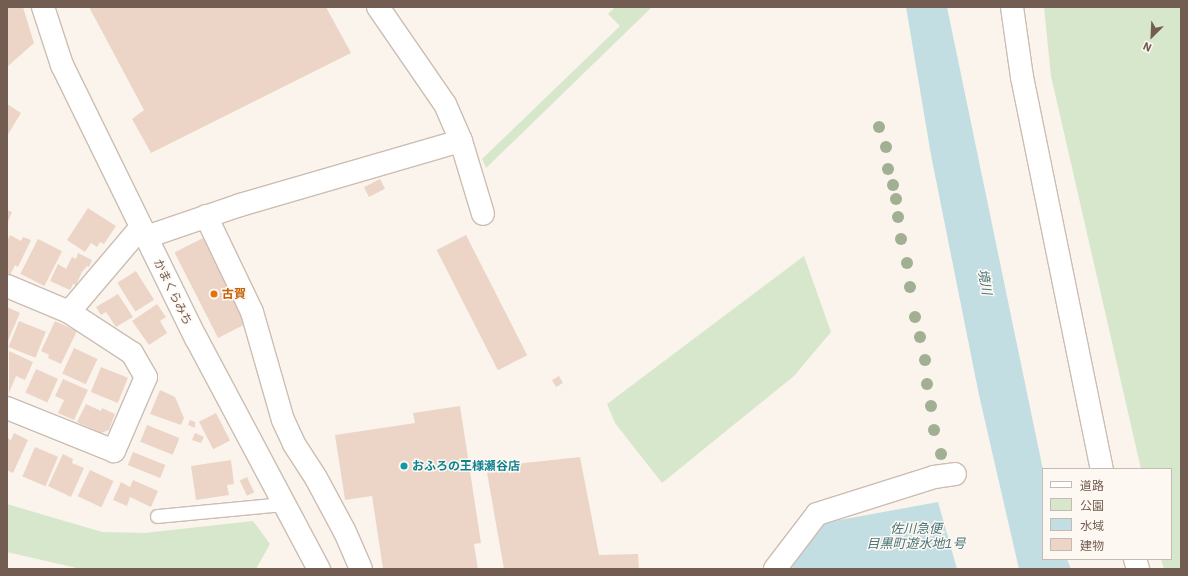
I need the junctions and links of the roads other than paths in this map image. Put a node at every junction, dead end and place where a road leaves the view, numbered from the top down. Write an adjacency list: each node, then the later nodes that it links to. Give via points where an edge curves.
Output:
1 (43, 7): 7 (street, かまくらみち, via 62,65)
2 (378, 7): 4 (street, via 445,104)
3 (1012, 7): 11 (street, via 1022,77)
4 (461, 141): 5 (street); 6 (street)
5 (483, 214)
6 (206, 216): 7 (street); 16 (street, via 252,312 283,420 345,532)
7 (144, 232): 9 (street); 13 (street, かまくらみち, via 196,338)
8 (7, 286): 9 (street)
9 (69, 312): 10 (street, via 132,353 146,377 114,451)
10 (7, 408)
11 (1102, 468)
12 (955, 474): 17 (street, via 934,477 817,514)
13 (284, 504): 14 (lane); 15 (street, かまくらみち)
14 (157, 516)
15 (319, 569)
16 (361, 569)
17 (775, 569)

